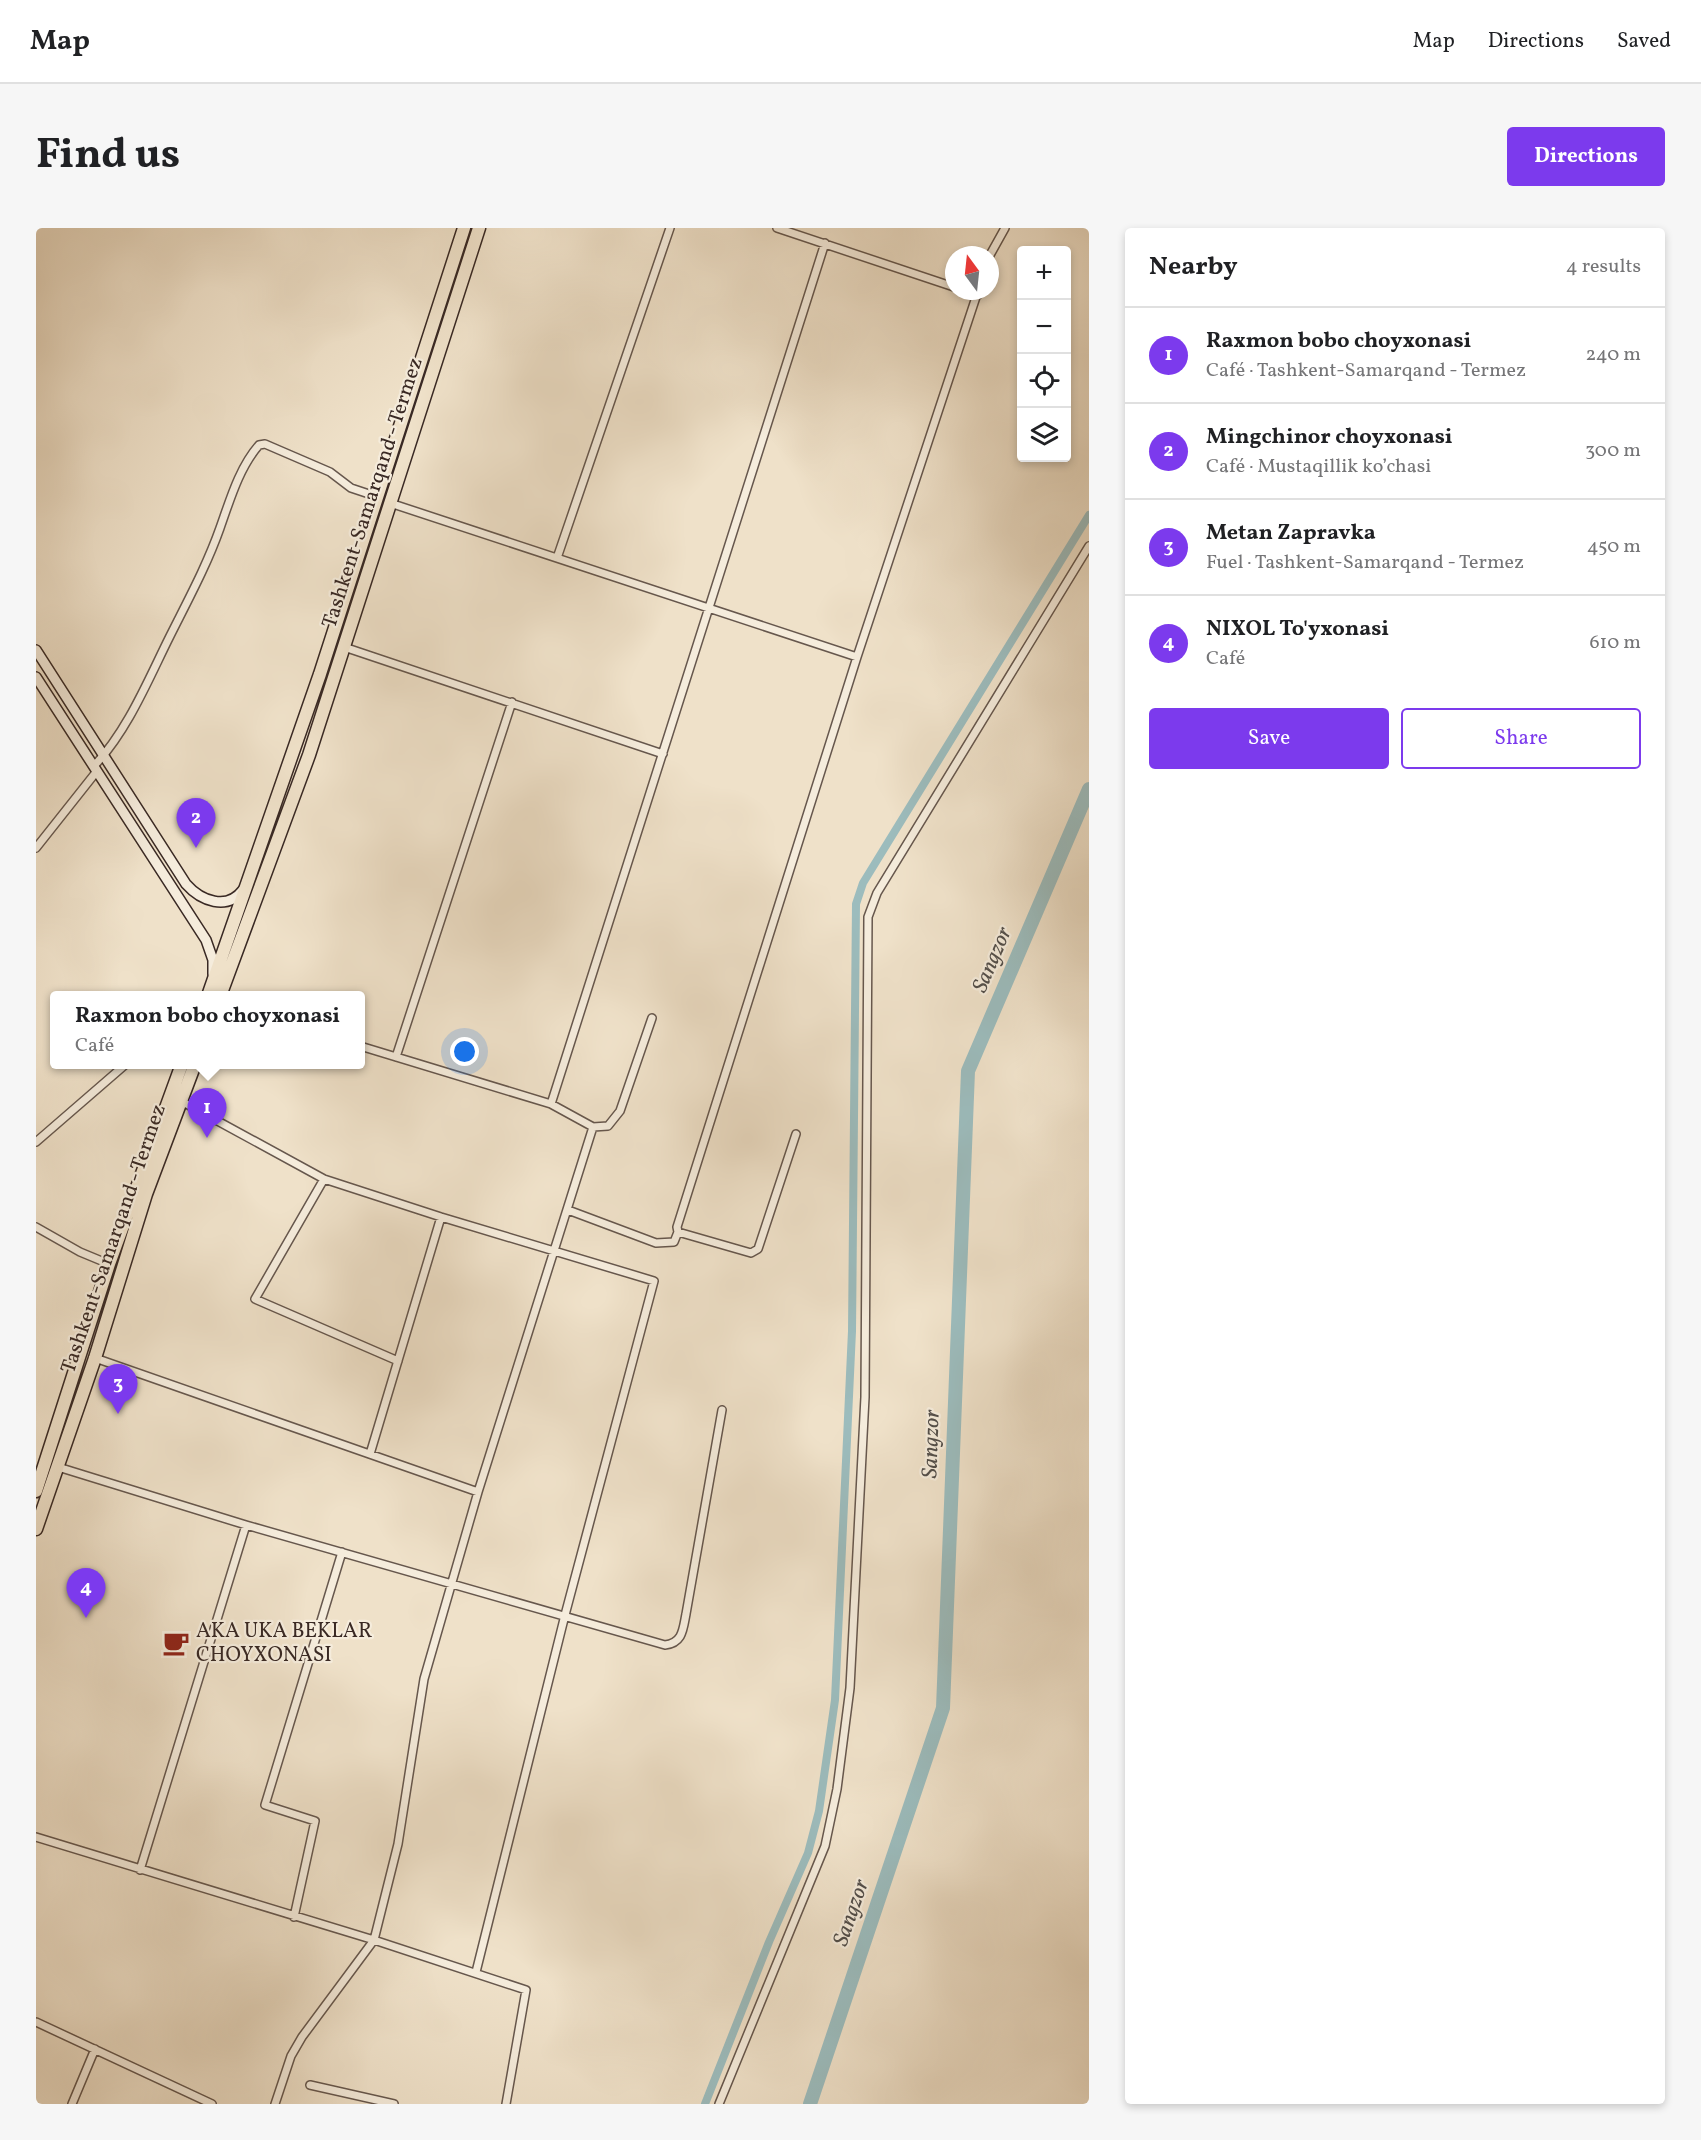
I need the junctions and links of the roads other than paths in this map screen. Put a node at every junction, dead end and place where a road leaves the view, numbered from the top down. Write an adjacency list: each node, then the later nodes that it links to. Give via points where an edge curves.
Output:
1 (464, 228): 10 (highway, Tashkent-Samarqand - Termez)
2 (479, 228): 11 (highway, Tashkent-Samarqand - Termez)
3 (670, 228): 15 (street)
4 (777, 228): 6 (street)
5 (1005, 228): 7 (street)
6 (825, 243): 8 (street); 16 (street)
7 (995, 246)
8 (945, 284)
9 (976, 300): 19 (street)
10 (436, 314): 11 (highway, via 441,319); 12 (highway, Tashkent-Samarqand - Termez)
11 (451, 317): 13 (highway, Tashkent-Samarqand - Termez)
12 (378, 497): 20 (highway, Tashkent-Samarqand - Termez); 25 (street, via 351,488 330,472 265,444 259,445 226,505 196,583 141,694)
13 (390, 503): 15 (street); 17 (highway, Tashkent-Samarqand - Termez)
14 (1089, 546): 77 (street, via 877,893 868,917 865,1396 848,1699 837,1789 825,1846)
15 (557, 558): 16 (street)
16 (708, 609): 19 (street); 24 (street)
17 (344, 647): 22 (highway, Tashkent-Samarqand - Termez); 23 (street)
18 (36, 650): 25 (main road)
19 (857, 657): 47 (street, via 676,1227)
20 (320, 674): 22 (highway); 28 (highway, Tashkent-Samarqand - Termez)
21 (36, 677): 26 (main road)
22 (333, 680): 30 (highway, Tashkent-Samarqand - Termez, via 309,755)
23 (512, 702): 24 (street); 34 (street)
24 (663, 754): 39 (street)
25 (103, 756): 26 (street); 28 (main road, via 193,892 211,902 228,902)
26 (95, 769): 27 (street); 29 (main road, via 206,940)
27 (36, 848)
28 (247, 883): 31 (highway, Tashkent-Samarqand - Termez)
29 (218, 991)
30 (219, 991)
31 (219, 991)
32 (652, 1018): 40 (street, via 620,1112 608,1126)
33 (365, 1048): 34 (street)
34 (396, 1057): 39 (street)
35 (121, 1069): 42 (street)
36 (181, 1069): 49 (highway, Tashkent-Samarqand - Termez)
37 (193, 1069): 38 (highway, Tashkent-Samarqand - Termez)
38 (181, 1101): 43 (street); 50 (highway, Tashkent-Samarqand - Termez, via 146,1194)
39 (551, 1104): 40 (street)
40 (593, 1127): 44 (street)
41 (796, 1134): 47 (street, via 758,1249 752,1253)
42 (36, 1142)
43 (324, 1179): 45 (street); 51 (street, via 255,1299)
44 (568, 1210): 47 (street, via 657,1243 674,1242); 48 (street)
45 (441, 1217): 48 (street); 51 (street)
46 (36, 1227): 49 (street)
47 (678, 1232)
48 (554, 1250): 56 (street); 61 (street, via 654,1281)
49 (110, 1264): 55 (highway, Tashkent-Samarqand - Termez)
50 (95, 1358): 53 (street); 54 (highway, Tashkent-Samarqand - Termez)
51 (398, 1360): 53 (street)
52 (722, 1410): 61 (street, via 680,1639 665,1645)
53 (370, 1454): 56 (street)
54 (58, 1467): 57 (street); 58 (highway, Tashkent-Samarqand - Termez)
55 (36, 1491)
56 (478, 1492): 60 (street)
57 (246, 1525): 59 (street); 63 (street)
58 (36, 1529)
59 (342, 1552): 60 (street); 64 (street, via 265,1805 315,1821)
60 (450, 1582): 61 (street); 65 (street, via 424,1679 399,1844)
61 (565, 1615): 66 (street)
62 (36, 1837): 63 (street)
63 (140, 1870): 64 (street)
64 (294, 1917): 65 (street)
65 (374, 1940): 66 (street); 74 (street, via 302,2037 291,2056)
66 (476, 1972): 76 (street, via 526,1990)
67 (36, 2022): 68 (street)
68 (95, 2049): 70 (street); 71 (street)
69 (310, 2085): 75 (street)
70 (192, 2096): 72 (street); 73 (street)
71 (72, 2104)
72 (189, 2104)
73 (212, 2104)
74 (275, 2104)
75 (394, 2104)
76 (506, 2104)
77 (719, 2104)

